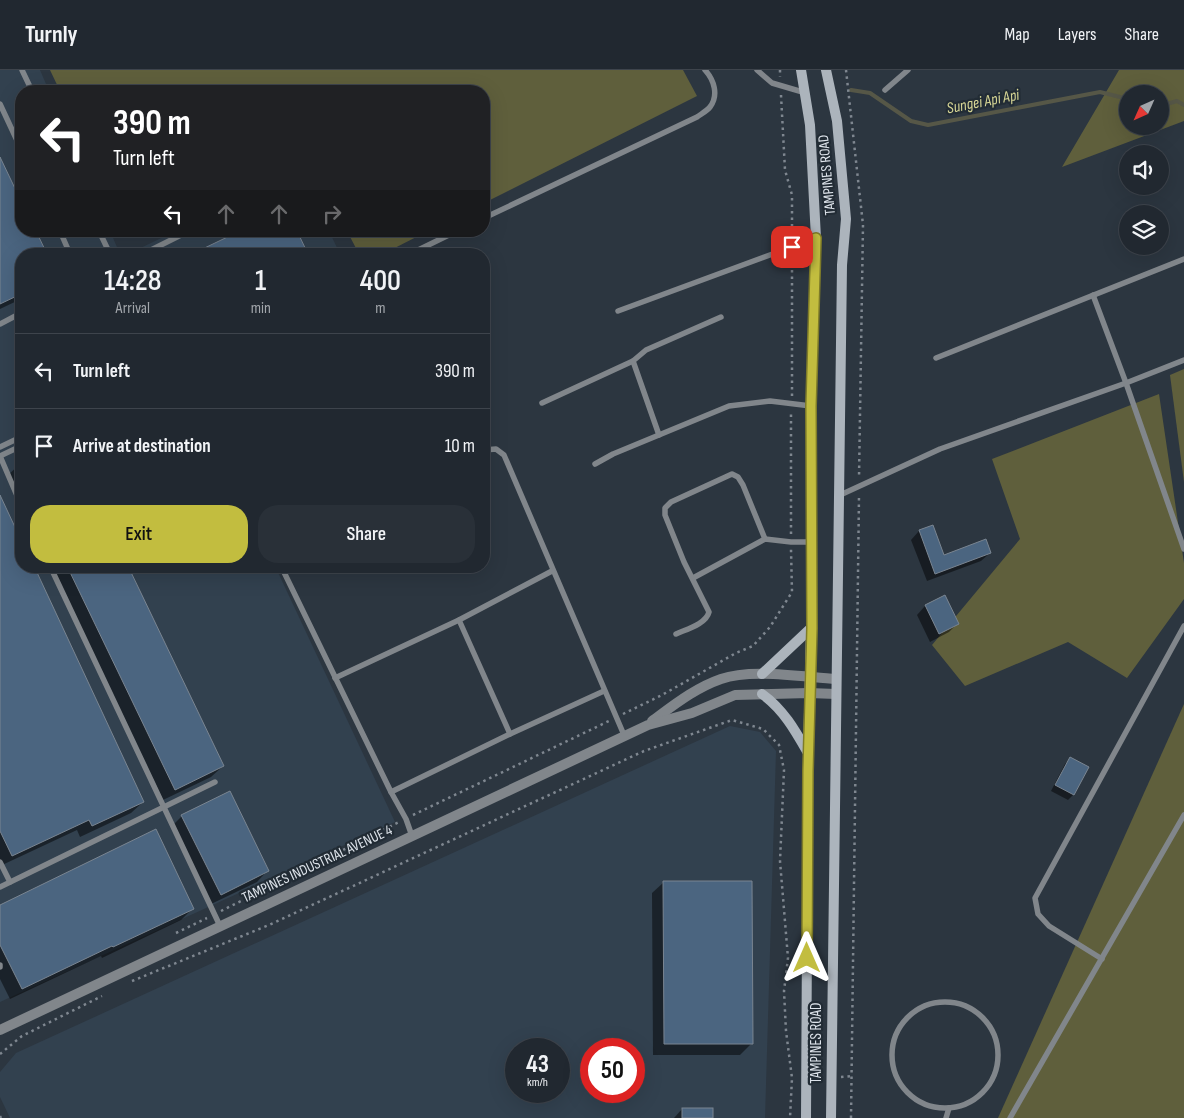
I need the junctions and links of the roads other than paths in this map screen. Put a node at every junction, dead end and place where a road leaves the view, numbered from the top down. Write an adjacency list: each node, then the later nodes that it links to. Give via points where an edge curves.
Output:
1 (22, 70): 7 (lane)
2 (706, 70): 12 (lane, via 716,90 710,107 697,117)
3 (757, 70): 9 (lane, via 772,84)
4 (801, 70): 9 (main road, TAMPINES ROAD)
5 (826, 70): 38 (main road, TAMPINES ROAD, via 837,121 846,219 842,265)
6 (908, 70): 8 (lane)
7 (29, 85)
8 (885, 90)
9 (806, 93): 15 (main road, TAMPINES ROAD)
10 (0, 104): 11 (lane)
11 (15, 137)
12 (490, 215)
13 (177, 237): 16 (lane)
14 (445, 237): 17 (lane)
15 (816, 238): 20 (lane); 29 (main road, TAMPINES ROAD)
16 (155, 248)
17 (422, 248)
18 (1184, 258): 19 (lane)
19 (1093, 295): 24 (lane); 27 (lane)
20 (618, 311)
21 (15, 316): 23 (lane)
22 (721, 317): 26 (lane, via 646,350)
23 (0, 324)
24 (936, 358)
25 (1184, 360): 27 (lane)
26 (633, 361): 28 (lane); 30 (lane)
27 (1126, 383): 38 (lane, via 940,449); 41 (lane)
28 (542, 403)
29 (811, 406): 30 (lane, via 770,401 729,406); 40 (main road, TAMPINES ROAD)
30 (659, 435): 36 (lane)
31 (15, 440): 32 (lane)
32 (0, 447)
33 (15, 449): 35 (lane)
34 (490, 449): 42 (lane, via 504,455)
35 (0, 456): 37 (lane)
36 (595, 464)
37 (15, 491)
38 (838, 496): 53 (main road, TAMPINES ROAD)
39 (765, 539): 40 (lane); 45 (lane); 45 (lane, via 743,485 732,474 671,502 665,508 665,515)
40 (812, 542): 48 (main road, TAMPINES ROAD)
41 (1184, 549)
42 (552, 571): 46 (lane); 54 (lane)
43 (53, 573): 64 (lane)
44 (284, 573): 51 (lane)
45 (693, 578): 49 (lane, via 708,612 707,617)
46 (459, 620): 51 (lane); 59 (lane)
47 (1184, 626): 71 (lane, via 1035,898 1038,914 1049,926)
48 (812, 628): 50 (main road); 52 (main road, TAMPINES ROAD)
49 (676, 634)
50 (762, 674): 52 (street, TAMPINES INDUSTRIAL AVENUE 4); 58 (street, TAMPINES INDUSTRIAL AVENUE 4, via 722,679 684,697)
51 (335, 678): 63 (lane)
52 (810, 678): 53 (street, TAMPINES INDUSTRIAL AVENUE 4); 55 (main road, TAMPINES ROAD)
53 (836, 679): 57 (main road, TAMPINES ROAD)
54 (604, 691): 59 (lane); 60 (lane)
55 (810, 693): 56 (street, TAMPINES INDUSTRIAL AVENUE 4); 57 (street, TAMPINES INDUSTRIAL AVENUE 4); 61 (main road, TAMPINES ROAD)
56 (762, 694): 58 (street, TAMPINES INDUSTRIAL AVENUE 4, via 735,695 692,713); 61 (main road, via 794,727)
57 (836, 694): 75 (main road, TAMPINES ROAD)
58 (648, 725): 60 (street, TAMPINES INDUSTRIAL AVENUE 4)
59 (510, 734): 63 (lane)
60 (624, 735): 66 (street, TAMPINES INDUSTRIAL AVENUE 4)
61 (808, 754): 74 (main road, TAMPINES ROAD)
62 (215, 782): 64 (lane)
63 (391, 792): 66 (lane)
64 (164, 807): 68 (lane); 70 (lane)
65 (1184, 815): 71 (lane)
66 (412, 836): 70 (street, TAMPINES INDUSTRIAL AVENUE 4)
67 (0, 862): 68 (lane)
68 (10, 882): 69 (lane)
69 (0, 887)
70 (220, 926): 72 (street, TAMPINES INDUSTRIAL AVENUE 4)
71 (1102, 959): 77 (lane)
72 (1, 1030)
73 (948, 1108): 73 (lane, via 967,1104 982,1094 993,1079 998,1052 990,1025 977,1012 960,1003 942,1001 925,1004 899,1025 891,1058 903,1089 932,1107); 76 (lane)
74 (806, 1118)
75 (831, 1118)
76 (946, 1118)
77 (1010, 1118)

